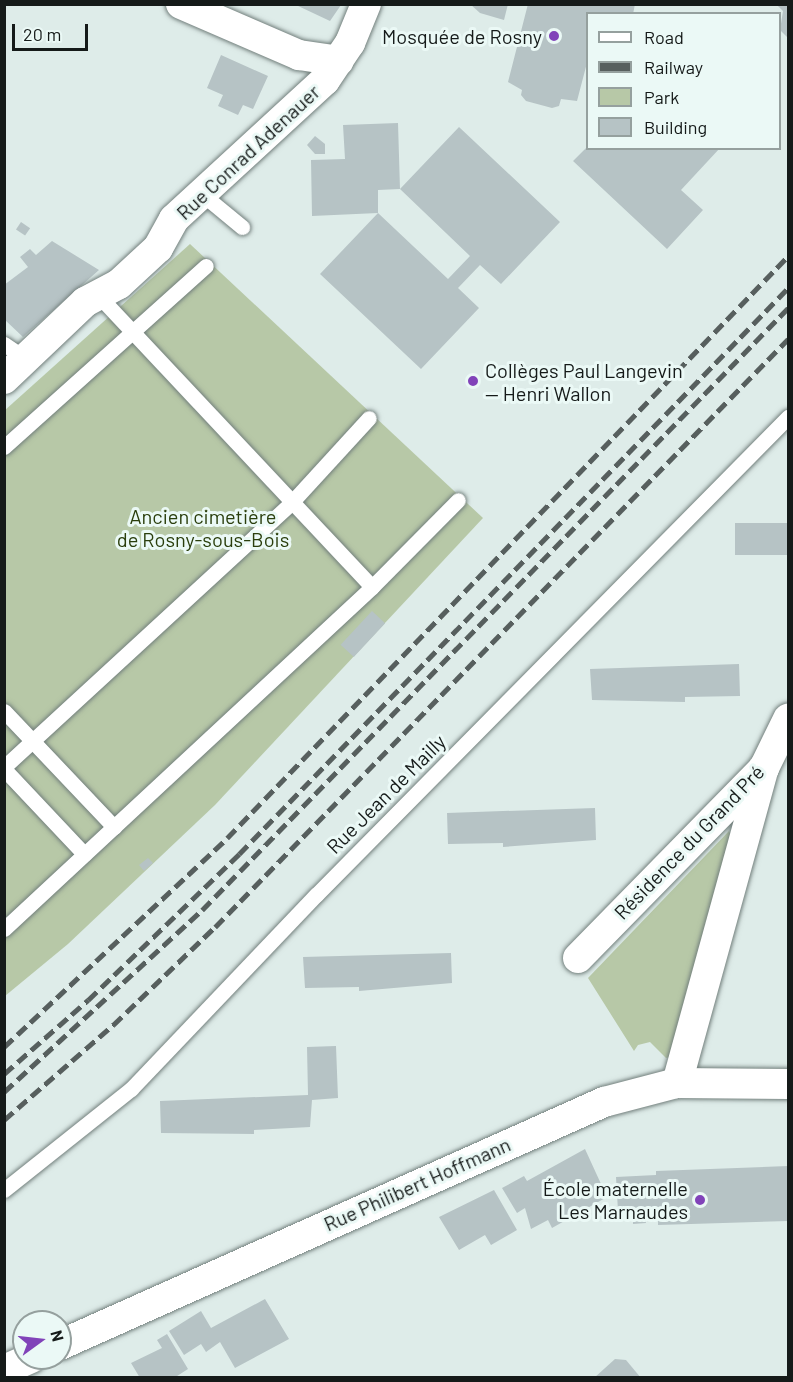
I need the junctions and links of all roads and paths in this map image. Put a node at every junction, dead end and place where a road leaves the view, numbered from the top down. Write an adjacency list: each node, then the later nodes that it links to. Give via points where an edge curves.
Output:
1 (182, 4): 3 (street, via 299,55)
2 (366, 4): 3 (street, Rue Conrad Adenauer)
3 (339, 61): 4 (street, Rue Conrad Adenauer, via 308,98)
4 (202, 194): 5 (lane); 7 (street, Rue Conrad Adenauer, via 174,219 158,248 118,284)
5 (242, 227)
6 (206, 266): 8 (lane)
7 (98, 295): 8 (lane); 9 (street, Rue Conrad Adenauer)
8 (133, 333): 12 (lane); 14 (lane)
9 (11, 360)
10 (369, 417): 14 (lane)
11 (789, 417): 27 (lane, Rue Jean de Mailly, via 316,895 131,1089)
12 (4, 447)
13 (458, 500): 15 (lane)
14 (291, 503): 15 (lane); 18 (lane)
15 (372, 588): 21 (lane)
16 (4, 711): 18 (lane)
17 (789, 718): 20 (street, Résidence du Grand Pré)
18 (33, 741): 19 (lane); 21 (lane)
19 (4, 768): 22 (lane)
20 (764, 768): 24 (street, Résidence du Grand Pré); 25 (street)
21 (114, 827): 22 (lane)
22 (84, 854): 23 (lane)
23 (4, 929)
24 (578, 958)
25 (677, 1083): 26 (street, Rue Philibert Hoffmann); 28 (street, Rue Philibert Hoffmann, via 604,1102)
26 (789, 1084)
27 (4, 1190)
28 (72, 1340)

